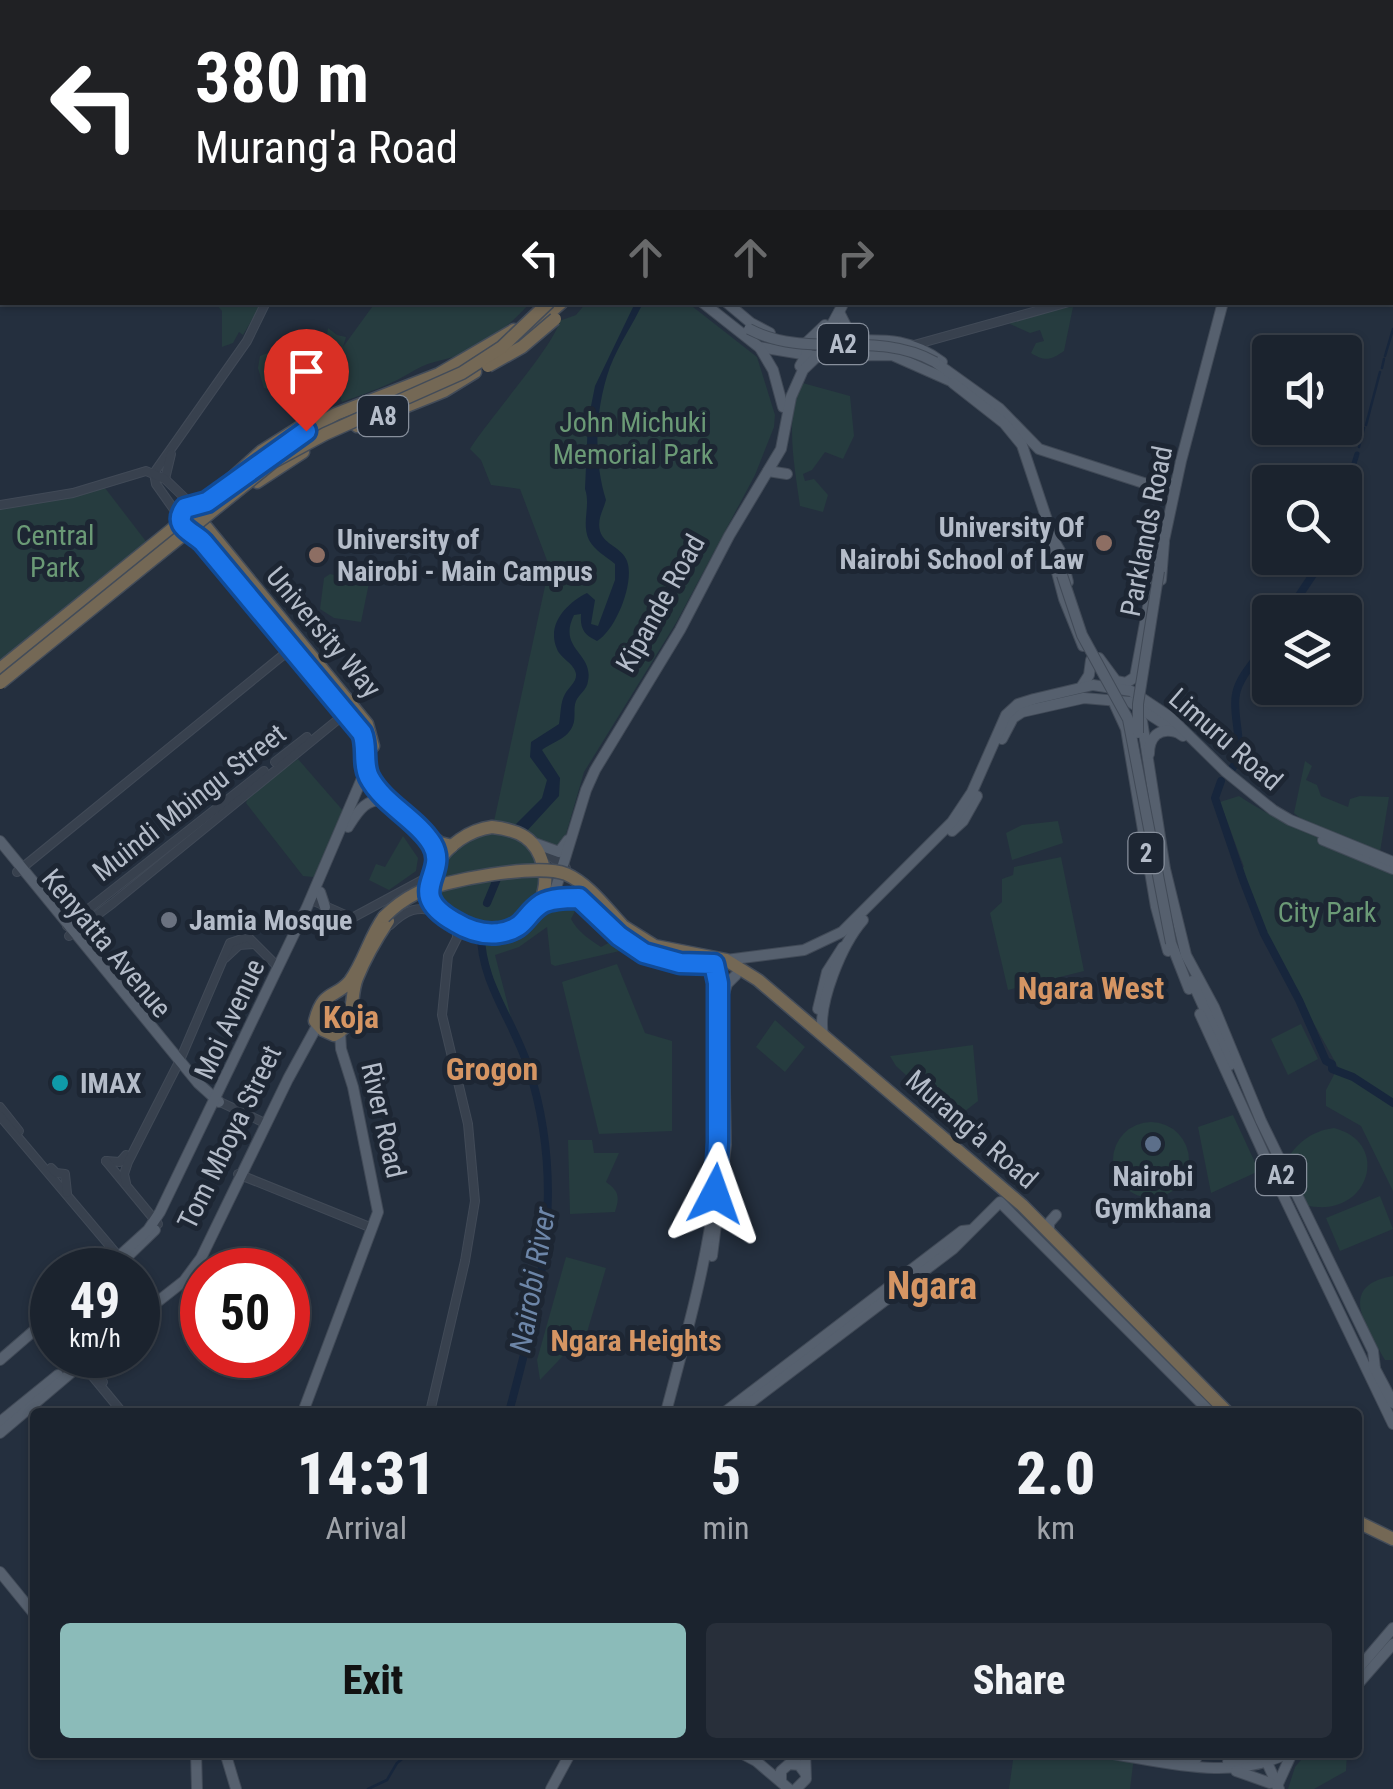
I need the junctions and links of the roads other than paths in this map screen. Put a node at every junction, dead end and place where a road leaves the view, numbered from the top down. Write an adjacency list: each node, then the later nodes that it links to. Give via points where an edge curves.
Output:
1 (264, 305): 19 (street)
2 (557, 305): 12 (highway, A8); 30 (highway, A8, via 475,372 314,446); 32 (highway, bridge, via 474,361 275,455); 37 (highway, bridge, via 443,384 273,462)
3 (715, 305): 14 (main road)
4 (715, 305): 16 (main road, A2, bridge, via 773,346 892,350)
5 (716, 305): 10 (main road, via 769,332)
6 (1058, 305): 11 (street)
7 (1222, 305): 24 (main road, Parklands Road)
8 (842, 307): 9 (main road); 10 (main road)
9 (852, 338): 10 (main road); 13 (main road)
10 (817, 340): 15 (main road, via 805,348); 15 (main road, via 825,349)
11 (935, 340): 13 (street); 16 (main road)
12 (492, 344): 27 (highway, A8, via 440,374 336,414); 32 (highway, bridge, via 313,419 262,451)
13 (913, 345): 16 (main road)
14 (759, 347): 15 (main road); 18 (main road)
15 (813, 354): 17 (main road, via 892,355); 18 (main road, Kipande Road, via 788,387); 21 (main road, Kipande Road, via 795,386 781,449)
16 (932, 361): 17 (main road, A2)
17 (958, 382): 25 (main road, A2, via 1008,416 1034,445); 31 (main road, A2, via 1022,445)
18 (783, 406): 49 (main road, Kipande Road, via 774,449 589,772 566,846 553,852)
19 (177, 440): 20 (street); 23 (street)
20 (149, 470): 23 (street); 23 (street); 26 (street)
21 (768, 471): 22 (main road); 54 (main road, Kipande Road, via 595,770)
22 (787, 474)
23 (160, 482): 27 (street); 29 (street)
24 (1176, 483): 25 (main road); 28 (main road, Parklands Road)
25 (1156, 487): 28 (main road)
26 (0, 505)
27 (195, 505): 29 (highway, A8); 30 (highway, via 205,510)
28 (1170, 509): 33 (main road, Parklands Road / A2)
29 (180, 520): 30 (highway); 36 (highway, A8)
30 (200, 529): 34 (highway, University Way, via 286,641); 37 (highway, A8); 51 (highway, University Way, via 368,724 378,779 436,840)
31 (1052, 534): 33 (main road, via 1090,642 1122,683 1137,672); 35 (main road, 2, via 1064,599); 68 (main road, A2, bridge, via 1082,635 1128,719)
32 (170, 536): 36 (highway, bridge)
33 (1164, 540): 41 (main road); 46 (main road, Parklands Road / A2, bridge, via 1136,722)
34 (288, 655): 42 (highway, University Way); 55 (street)
35 (1090, 660): 38 (main road, 2); 39 (main road)
36 (0, 672)
37 (0, 686)
38 (1105, 686): 39 (main road, Limuru Road); 40 (main road, 2); 41 (main road, Limuru Road, via 1125,688)
39 (1083, 692): 40 (main road, Limuru Road); 43 (main road); 67 (main road, Limuru Road, via 1017,714 963,821); 69 (main road, Limuru Road, via 1010,710 952,822)
40 (1113, 700): 41 (main road, Limuru Road); 43 (main road, 2)
41 (1143, 702): 44 (main road, Limuru Road); 46 (main road); 53 (main road, Limuru Road, via 1181,726 1273,810)
42 (344, 711): 45 (highway, University Way, via 365,739); 58 (street, Muindi Mbingu Street); 59 (street, Muindi Mbingu Street)
43 (1124, 724): 75 (main road, 2, via 1160,926 1170,956)
44 (1180, 734): 46 (main road, via 1162,730 1153,738); 56 (main road, Limuru Road, via 1271,817)
45 (366, 768): 47 (main road, Moi Avenue); 48 (highway)
46 (1146, 773): 68 (main road, A2, bridge); 75 (main road)
47 (360, 801): 48 (main road); 60 (main road, Moi Avenue); 72 (main road, Moi Avenue)
48 (394, 804): 57 (highway, via 433,846)
49 (527, 838): 51 (highway, via 484,828); 54 (street, Murang'a Road); 61 (highway, via 545,876)
50 (0, 841): 55 (main road, Kenyatta Avenue)
51 (452, 846): 57 (highway)
52 (0, 852): 55 (main road, Kenyatta Avenue)
53 (1393, 862)
54 (568, 865): 61 (main road, Kipande Road); 66 (street, Murang'a Road)
55 (20, 866): 64 (main road, Kenyatta Avenue)
56 (1393, 870)
57 (433, 871): 60 (street, via 356,917); 62 (highway, via 430,899)
58 (110, 891): 59 (street); 64 (street, Muindi Mbingu Street)
59 (118, 899): 64 (street, Muindi Mbingu Street)
60 (320, 900): 81 (main road, Moi Avenue)
61 (543, 903): 65 (highway, via 519,926); 71 (street, Murang'a Road, via 579,898 644,953 680,963)
62 (439, 912): 65 (highway); 74 (street, via 412,908 392,923)
63 (622, 929): 66 (highway, Murang'a Road); 71 (highway, Murang'a Road, via 662,955); 74 (highway, Murang'a Road, bridge, via 575,886 540,874 430,894 386,919)
64 (68, 931): 80 (main road, Kenyatta Avenue)
65 (457, 931): 105 (street, via 442,1015 468,1124 476,1201)
66 (645, 942): 71 (highway, Murang'a Road)
67 (847, 943): 70 (main road); 76 (main road, Limuru Road)
68 (1174, 943): 75 (main road, A2)
69 (821, 945): 70 (main road); 71 (main road, Limuru Road)
70 (832, 960): 76 (main road, via 818,1004)
71 (714, 962): 73 (highway, Murang'a Road); 79 (highway, Murang'a Road, via 758,980); 95 (main road, via 717,1174)
72 (278, 967): 80 (street, via 251,941 225,958); 81 (main road, Moi Avenue)
73 (736, 975): 95 (main road, via 723,998 726,1145 720,1207); 109 (highway, Murang'a Road, via 1004,1198)
74 (354, 982): 77 (highway, via 328,995); 78 (highway)
75 (1192, 982): 97 (main road, A2, via 1272,1174); 112 (main road, A2)
76 (821, 1016): 79 (main road, Limuru Road)
77 (316, 1024): 78 (highway, River Road, via 330,1034); 84 (main road, Tom Mboya Street)
78 (340, 1032): 90 (main road, River Road, via 377,1201)
79 (823, 1034): 91 (highway, Murang'a Road)
80 (177, 1060): 81 (main road, Kenyatta Avenue); 86 (street, via 128,1162); 86 (street, via 124,1160 106,1160)
81 (216, 1105): 84 (street); 89 (main road, Moi Avenue)
82 (0, 1107): 87 (street, via 54,1172 65,1174)
83 (0, 1116): 87 (street)
84 (264, 1123): 85 (main road, Tom Mboya Street)
85 (241, 1173): 90 (street); 94 (main road, Tom Mboya Street, via 190,1266)
86 (126, 1183): 89 (street)
87 (69, 1197): 92 (street)
88 (1056, 1215): 91 (main road)
89 (156, 1222): 93 (main road, Moi Avenue)
90 (372, 1227): 104 (main road, River Road)
91 (1049, 1232): 111 (highway, Murang'a Road)
92 (112, 1248)
93 (137, 1248)
94 (160, 1294)
95 (689, 1335): 106 (main road)
96 (30, 1338): 99 (main road)
97 (1359, 1352): 112 (main road); 114 (main road, A2)
98 (797, 1361): 107 (main road); 108 (main road); 110 (main road, Murang'a Road, via 1000,1202)
99 (0, 1362)
100 (56, 1378): 113 (main road)
101 (60, 1378): 115 (main road)
102 (98, 1378): 103 (street)
103 (122, 1408)
104 (304, 1408)
105 (431, 1408)
106 (671, 1408)
107 (732, 1408)
108 (743, 1408)
109 (1209, 1408)
110 (1209, 1408)
111 (1224, 1408)
112 (1393, 1408)
113 (0, 1422)
114 (1393, 1424)
115 (0, 1433)
116 (1362, 1515): 118 (highway)
117 (1362, 1527): 119 (highway)
118 (1393, 1530)
119 (1393, 1543)
120 (0, 1562): 122 (main road)
121 (0, 1572): 123 (main road)
122 (30, 1602)
123 (30, 1603)
124 (1393, 1628): 126 (main road)
125 (1393, 1641): 127 (main road)
126 (1362, 1664)
127 (1362, 1676)
128 (196, 1758): 145 (main road)
129 (228, 1758): 146 (main road)
130 (567, 1758): 147 (main road)
131 (803, 1758): 143 (main road)
132 (1144, 1758): 142 (main road)
133 (1193, 1758): 140 (main road)
134 (1224, 1758): 140 (main road)
135 (1255, 1758): 140 (main road)
136 (1261, 1758): 142 (main road)
137 (1264, 1758): 144 (main road)
138 (1288, 1758): 144 (main road)
139 (752, 1760): 141 (main road); 143 (main road)
140 (1217, 1762)
141 (783, 1767): 143 (main road, via 780,1775); 143 (main road, via 796,1764)
142 (1230, 1770): 144 (main road)
143 (794, 1785)
144 (1275, 1787)
145 (197, 1789)
146 (236, 1789)
147 (551, 1789)

